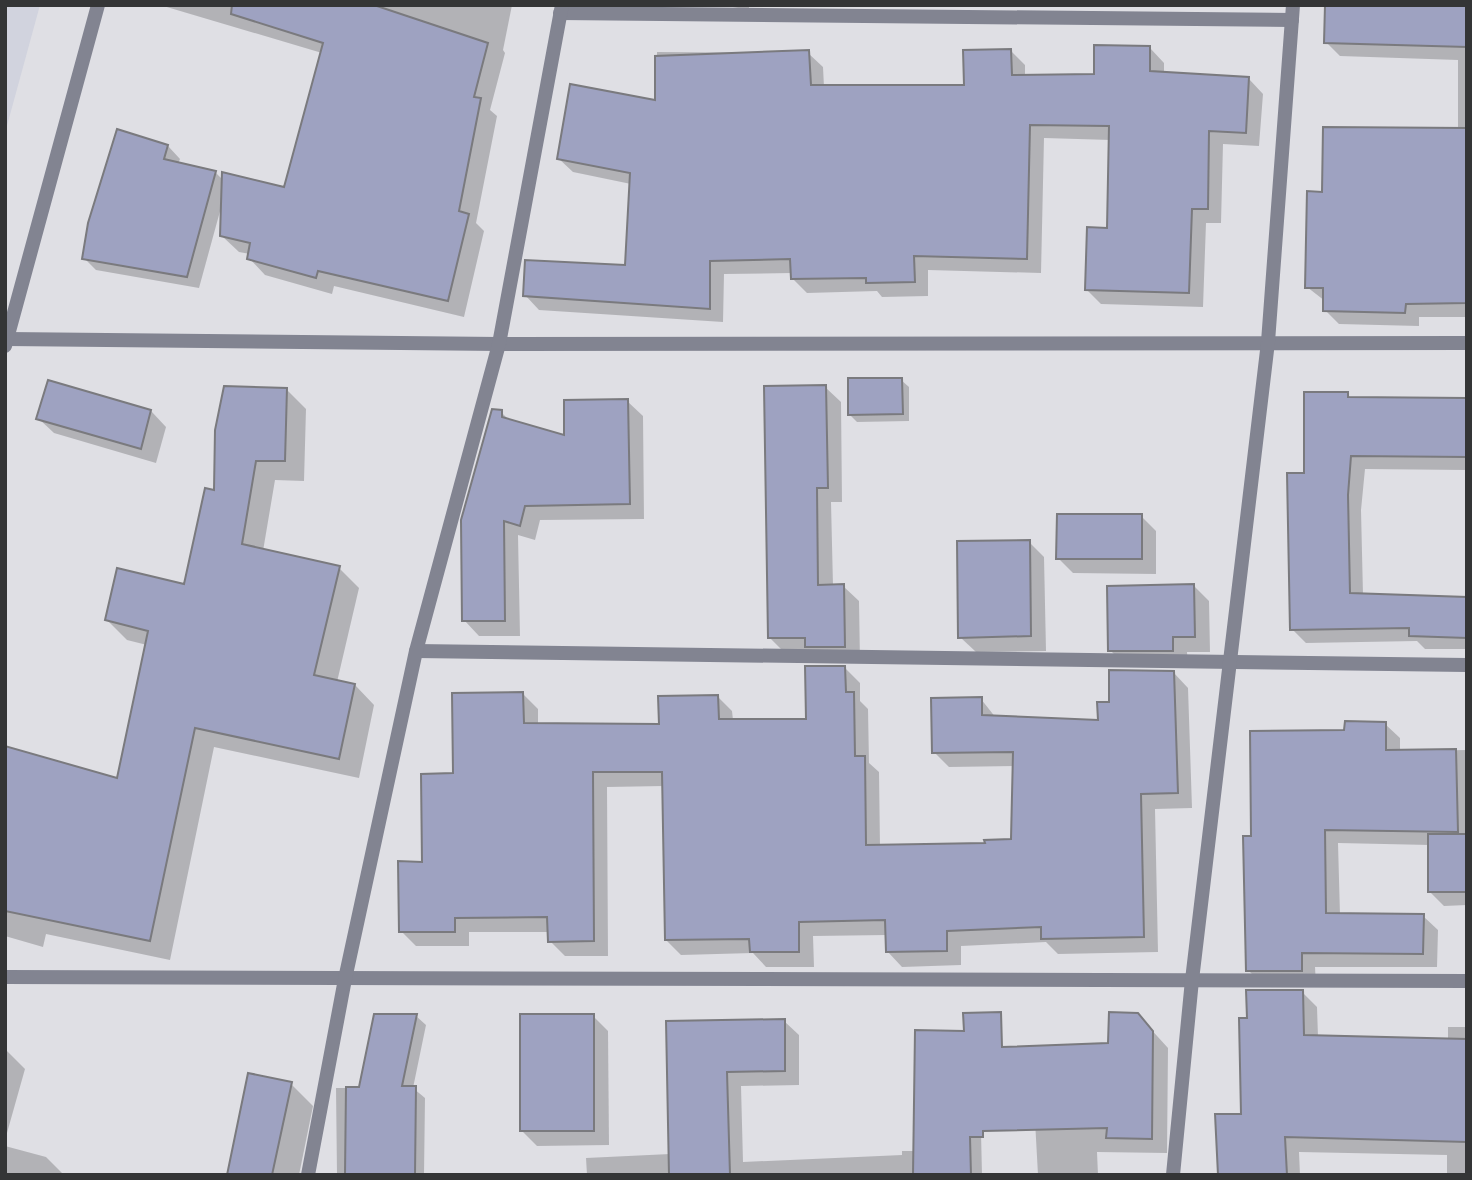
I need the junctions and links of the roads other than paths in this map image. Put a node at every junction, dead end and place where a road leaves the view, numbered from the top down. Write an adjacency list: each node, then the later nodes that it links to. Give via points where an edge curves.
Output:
1 (98, 5): 4 (street)
2 (561, 9): 3 (street); 7 (street)
3 (1293, 13): 5 (street)
4 (6, 342): 7 (street)
5 (1268, 342): 6 (street); 7 (street); 9 (street)
6 (1467, 343)
7 (499, 344): 8 (street)
8 (416, 651): 9 (street); 12 (street)
9 (1232, 662): 10 (street); 13 (street)
10 (1467, 665)
11 (5, 977): 12 (street)
12 (345, 979): 13 (street); 15 (street)
13 (1192, 980): 14 (street); 16 (street)
14 (1467, 981)
15 (308, 1175)
16 (1173, 1175)

